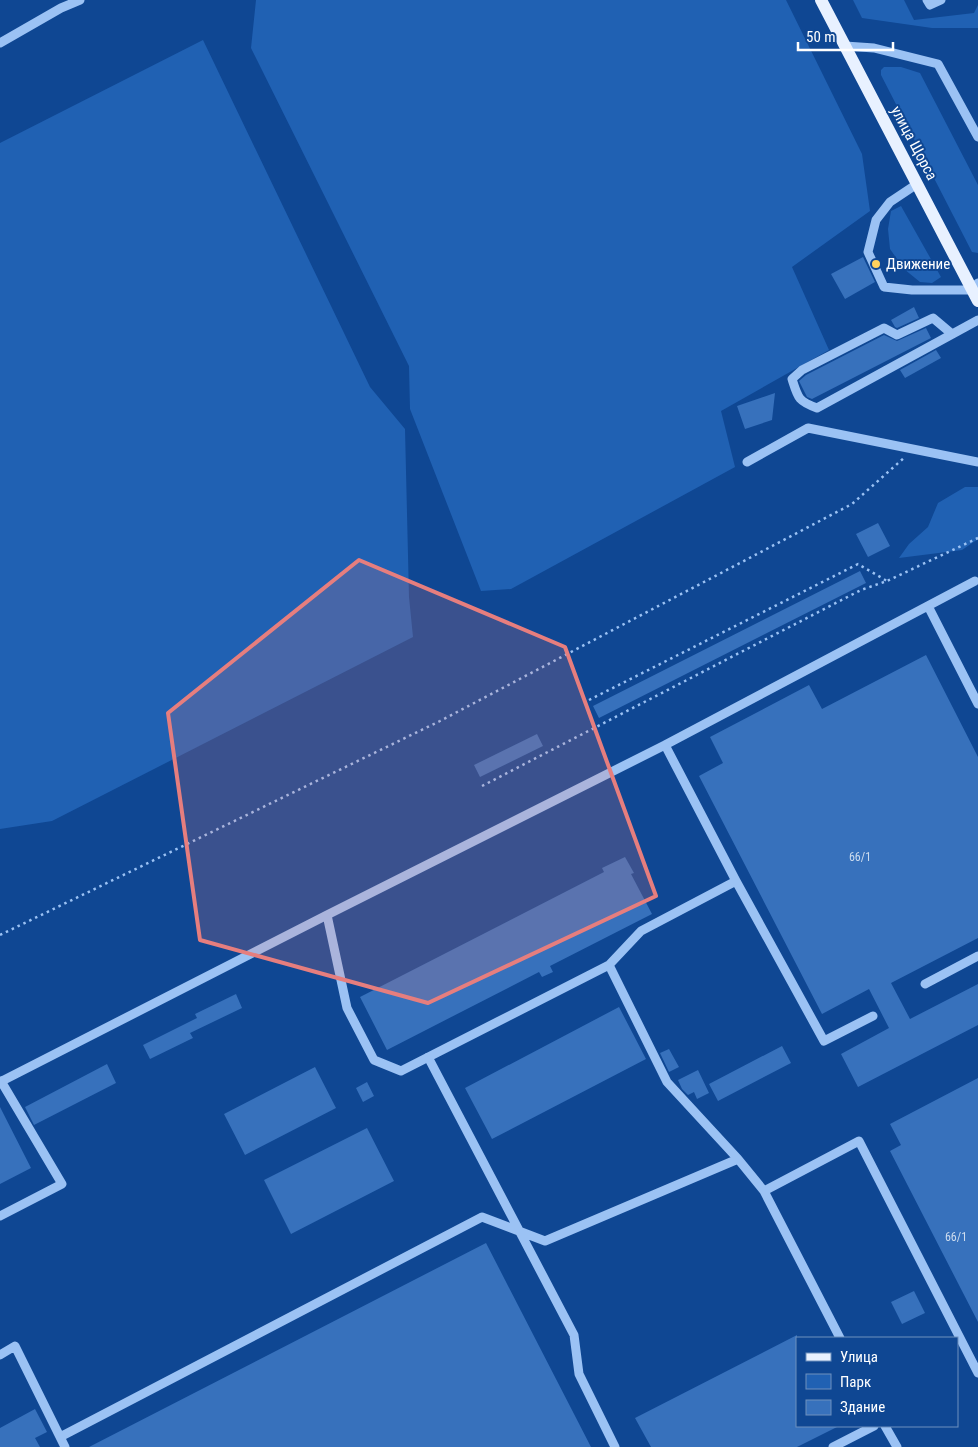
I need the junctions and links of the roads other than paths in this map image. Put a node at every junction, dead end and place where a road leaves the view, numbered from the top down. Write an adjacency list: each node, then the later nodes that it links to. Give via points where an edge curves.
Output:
1 (80, 0): 5 (lane)
2 (821, 0): 6 (main road, улица Щорса)
3 (928, 0): 4 (lane, via 930,5)
4 (941, 0)
5 (0, 43)
6 (845, 46): 7 (lane, via 874,48 938,64); 8 (main road, улица Щорса)
7 (978, 137)
8 (917, 184): 9 (main road, улица Щорса); 9 (lane, via 890,202 876,220 868,252 884,287)
9 (976, 291)
10 (978, 320): 11 (lane)
11 (952, 334): 11 (lane, via 817,408 802,402 797,394 792,379 802,370 884,328 897,335 932,318)
12 (747, 462): 13 (lane, via 808,428)
13 (978, 462)
14 (975, 581): 15 (lane)
15 (928, 606): 16 (lane); 17 (lane)
16 (978, 704)
17 (665, 745): 18 (lane); 19 (lane)
18 (736, 881): 21 (lane, via 641,931); 23 (lane, via 824,1041)
19 (327, 915): 24 (lane, via 347,1008 374,1060 401,1071); 25 (lane)
20 (978, 956): 22 (lane)
21 (609, 965): 24 (lane); 26 (lane, via 667,1082)
22 (925, 984)
23 (873, 1016)
24 (428, 1057): 29 (lane)
25 (1, 1081): 28 (lane, via 62,1184)
26 (738, 1160): 27 (lane); 29 (lane, via 545,1241)
27 (764, 1191): 30 (lane); 32 (lane, via 859,1141)
28 (0, 1216)
29 (520, 1231): 35 (lane, via 482,1216); 37 (lane, via 574,1335 579,1374)
30 (839, 1337)
31 (0, 1355): 35 (lane, via 15,1346)
32 (978, 1373)
33 (872, 1427): 38 (lane)
34 (887, 1427): 39 (lane)
35 (60, 1437): 36 (lane)
36 (65, 1447)
37 (615, 1447)
38 (833, 1447)
39 (897, 1447)

